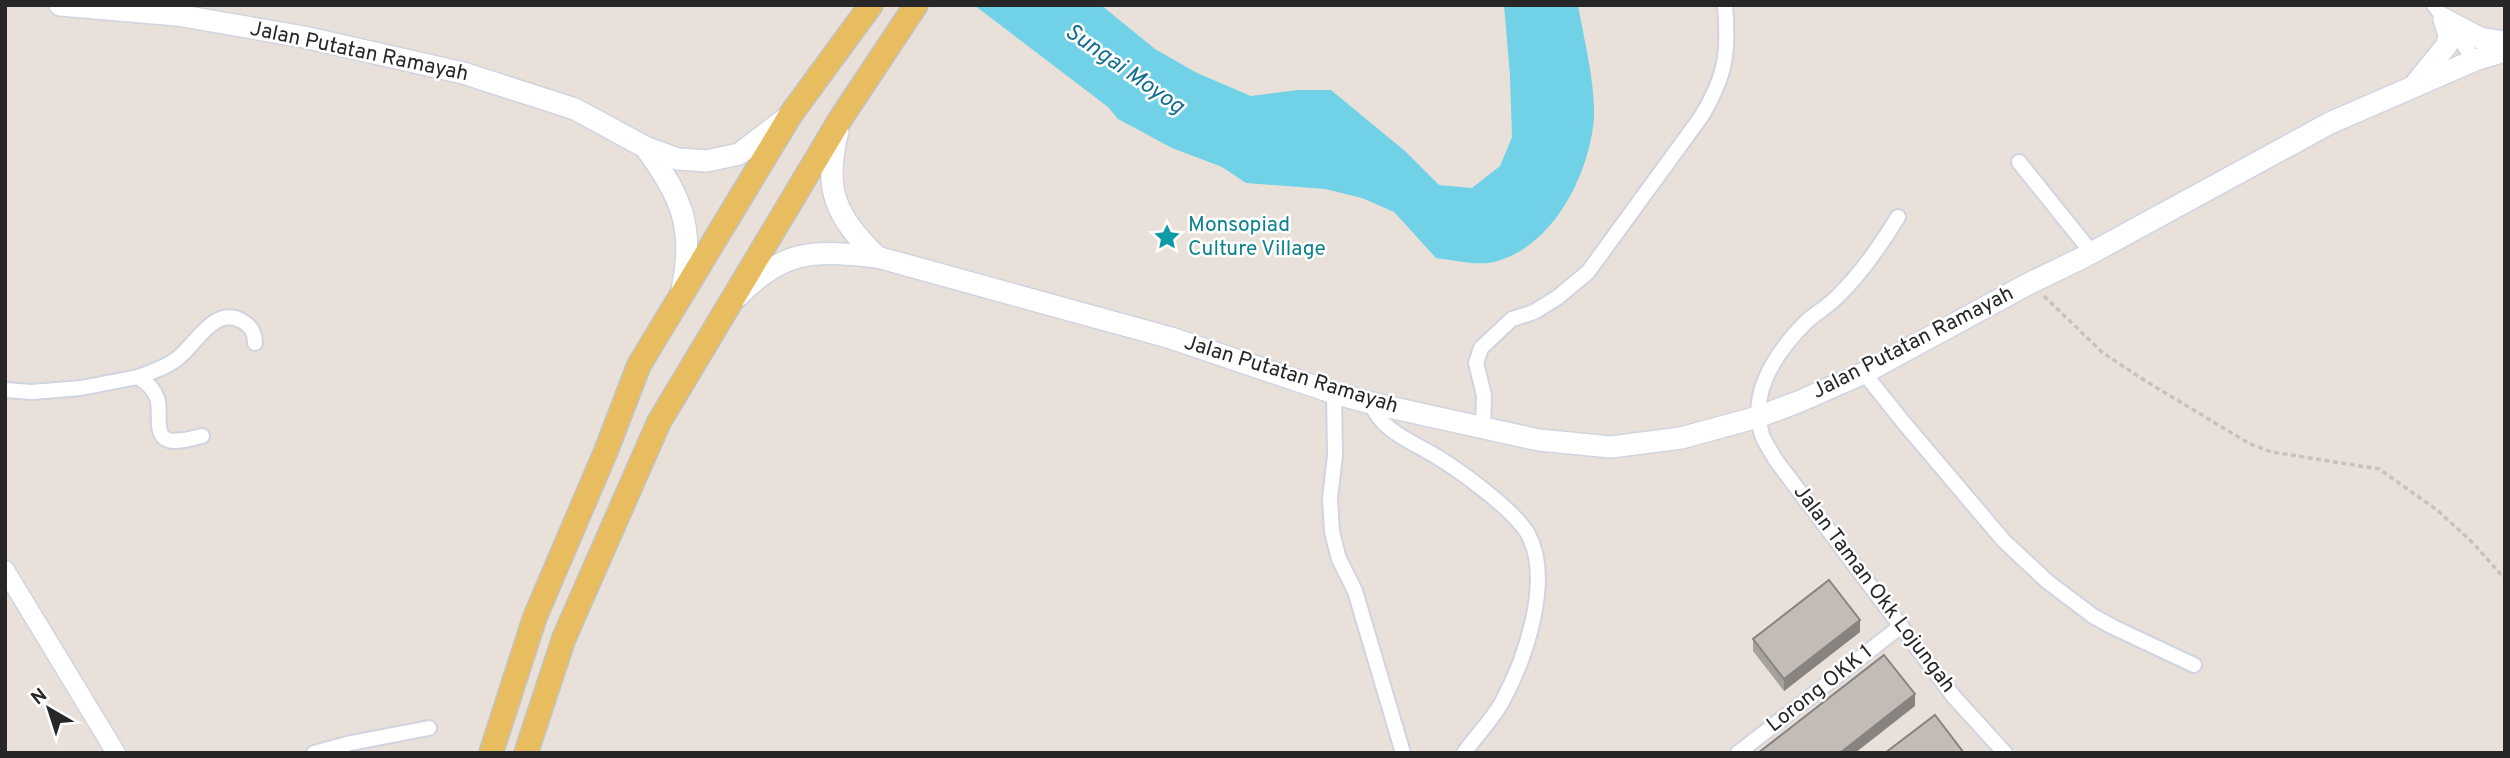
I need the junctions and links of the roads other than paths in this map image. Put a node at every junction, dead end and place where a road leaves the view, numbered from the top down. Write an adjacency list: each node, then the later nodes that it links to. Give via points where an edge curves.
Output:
1 (61, 5): 5 (main road, Jalan Putatan Ramayah)
2 (871, 5): 11 (main road)
3 (1724, 5): 27 (street, via 1726,64 1716,92 1694,127 1587,272 1558,297 1512,320 1481,348 1476,363 1484,395)
4 (914, 8): 12 (main road)
5 (137, 9): 13 (main road, Jalan Putatan Ramayah, via 304,37 463,72 575,109)
6 (2440, 10): 7 (main road, via 2480,38); 9 (street); 10 (main road, via 2449,36 2447,45)
7 (2505, 42)
8 (2505, 51): 9 (main road, Jalan Putatan Ramayah)
9 (2474, 60): 10 (main road, Jalan Putatan Ramayah)
10 (2413, 86): 16 (main road, Jalan Putatan Ramayah, via 2330,123)
11 (791, 114): 13 (main road, Jalan Putatan Ramayah, via 739,154 707,161 678,159); 18 (main road)
12 (841, 118): 17 (main road, via 831,158 831,184 838,208 854,234); 19 (main road)
13 (645, 147): 18 (main road, Jalan Putatan Ramayah, via 681,205 688,237)
14 (2019, 162): 16 (street)
15 (1898, 217): 26 (street, via 1850,283 1808,320 1774,360 1761,390)
16 (2092, 253): 21 (main road, Jalan Putatan Ramayah)
17 (877, 257): 19 (main road, Jalan Putatan Ramayah, via 804,254 778,264); 24 (main road, Jalan Putatan Ramayah, via 1171,338)
18 (682, 294): 35 (main road, via 639,365 535,617)
19 (726, 307): 36 (main road, via 659,422 564,638)
20 (255, 343): 22 (street, via 246,323 223,317 178,358)
21 (1864, 373): 26 (main road, Jalan Putatan Ramayah); 31 (street, via 2004,541 2048,582 2103,622)
22 (138, 377): 23 (street, via 81,388); 28 (street, via 157,396 163,437 170,441)
23 (5, 390)
24 (1334, 393): 25 (main road, Jalan Putatan Ramayah); 37 (street, via 1332,532)
25 (1371, 403): 27 (main road, Jalan Putatan Ramayah); 38 (street, via 1386,427 1442,459 1510,513 1527,533 1535,554 1538,584 1533,618 1514,678)
26 (1758, 417): 27 (main road, Jalan Putatan Ramayah, via 1681,438 1611,447); 30 (street, Jalan Taman Okk Lojungah, via 1775,458)
27 (1483, 429)
28 (202, 436)
29 (5, 570): 33 (street)
30 (1902, 626): 39 (street, Lorong OKK 1); 40 (street, Jalan Taman Okk Lojungah, via 1954,697)
31 (2194, 665)
32 (429, 728): 34 (street)
33 (116, 753)
34 (314, 753)
35 (491, 753)
36 (526, 753)
37 (1403, 753)
38 (1464, 753)
39 (1738, 753)
40 (2005, 753)

